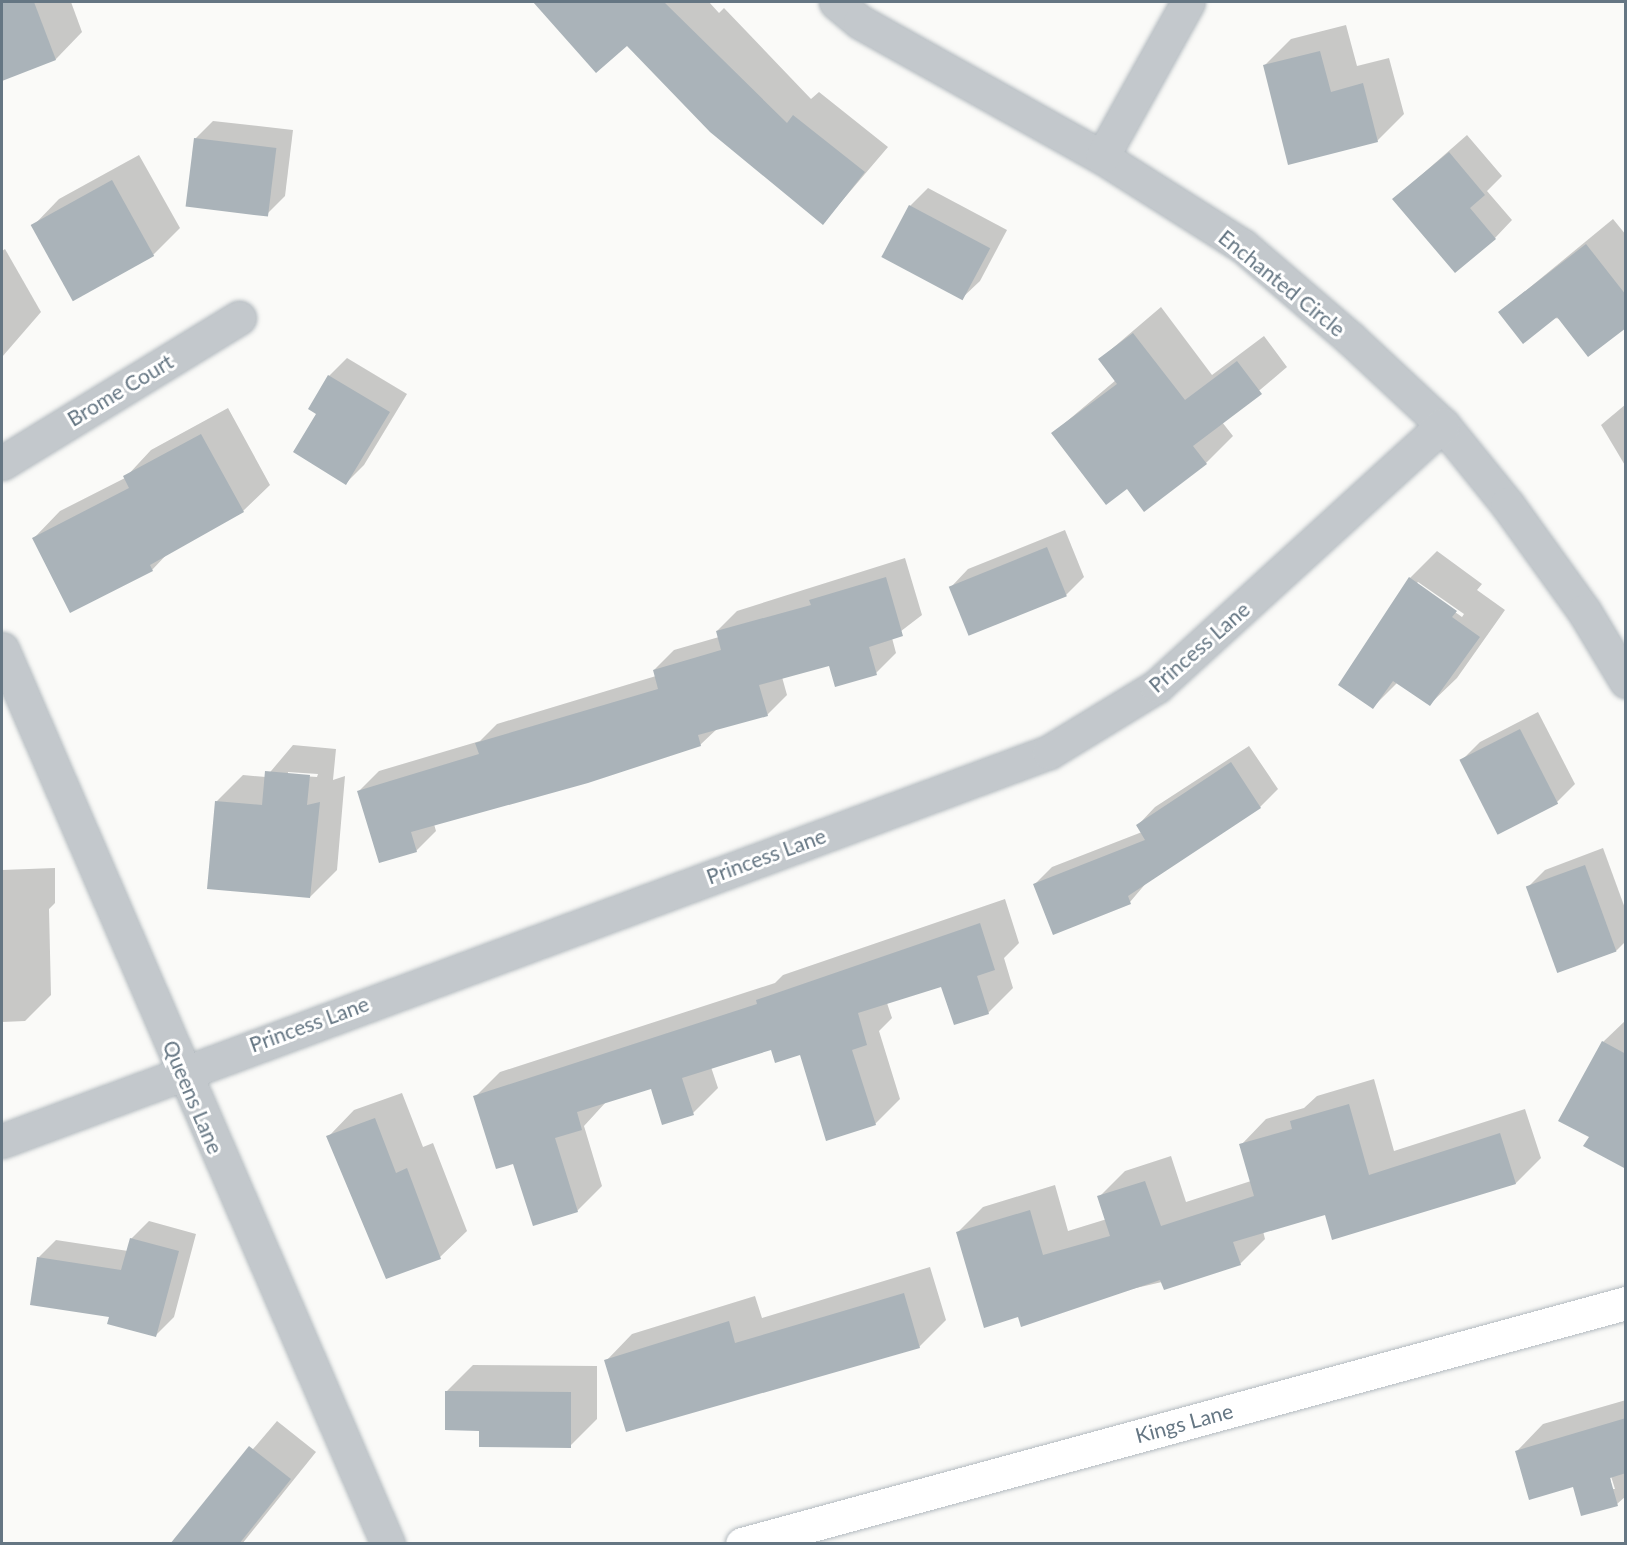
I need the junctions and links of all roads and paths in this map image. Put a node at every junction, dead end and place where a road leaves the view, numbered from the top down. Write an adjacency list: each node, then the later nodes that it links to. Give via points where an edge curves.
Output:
1 (836, 2): 3 (street, Enchanted Circle, via 937,68)
2 (1188, 2): 3 (street)
3 (1102, 157): 5 (street, Enchanted Circle, via 1243,246)
4 (239, 318): 6 (street, Brome Court)
5 (1443, 425): 8 (street, Enchanted Circle, via 1584,611); 9 (street, Princess Lane, via 1157,686 1049,752)
6 (2, 463)
7 (2, 649): 9 (street, Queens Lane)
8 (1626, 681)
9 (181, 1071): 10 (street, Princess Lane); 12 (street, Queens Lane)
10 (2, 1141)
11 (1626, 1303): 13 (street, Kings Lane)
12 (388, 1544)
13 (741, 1544)

